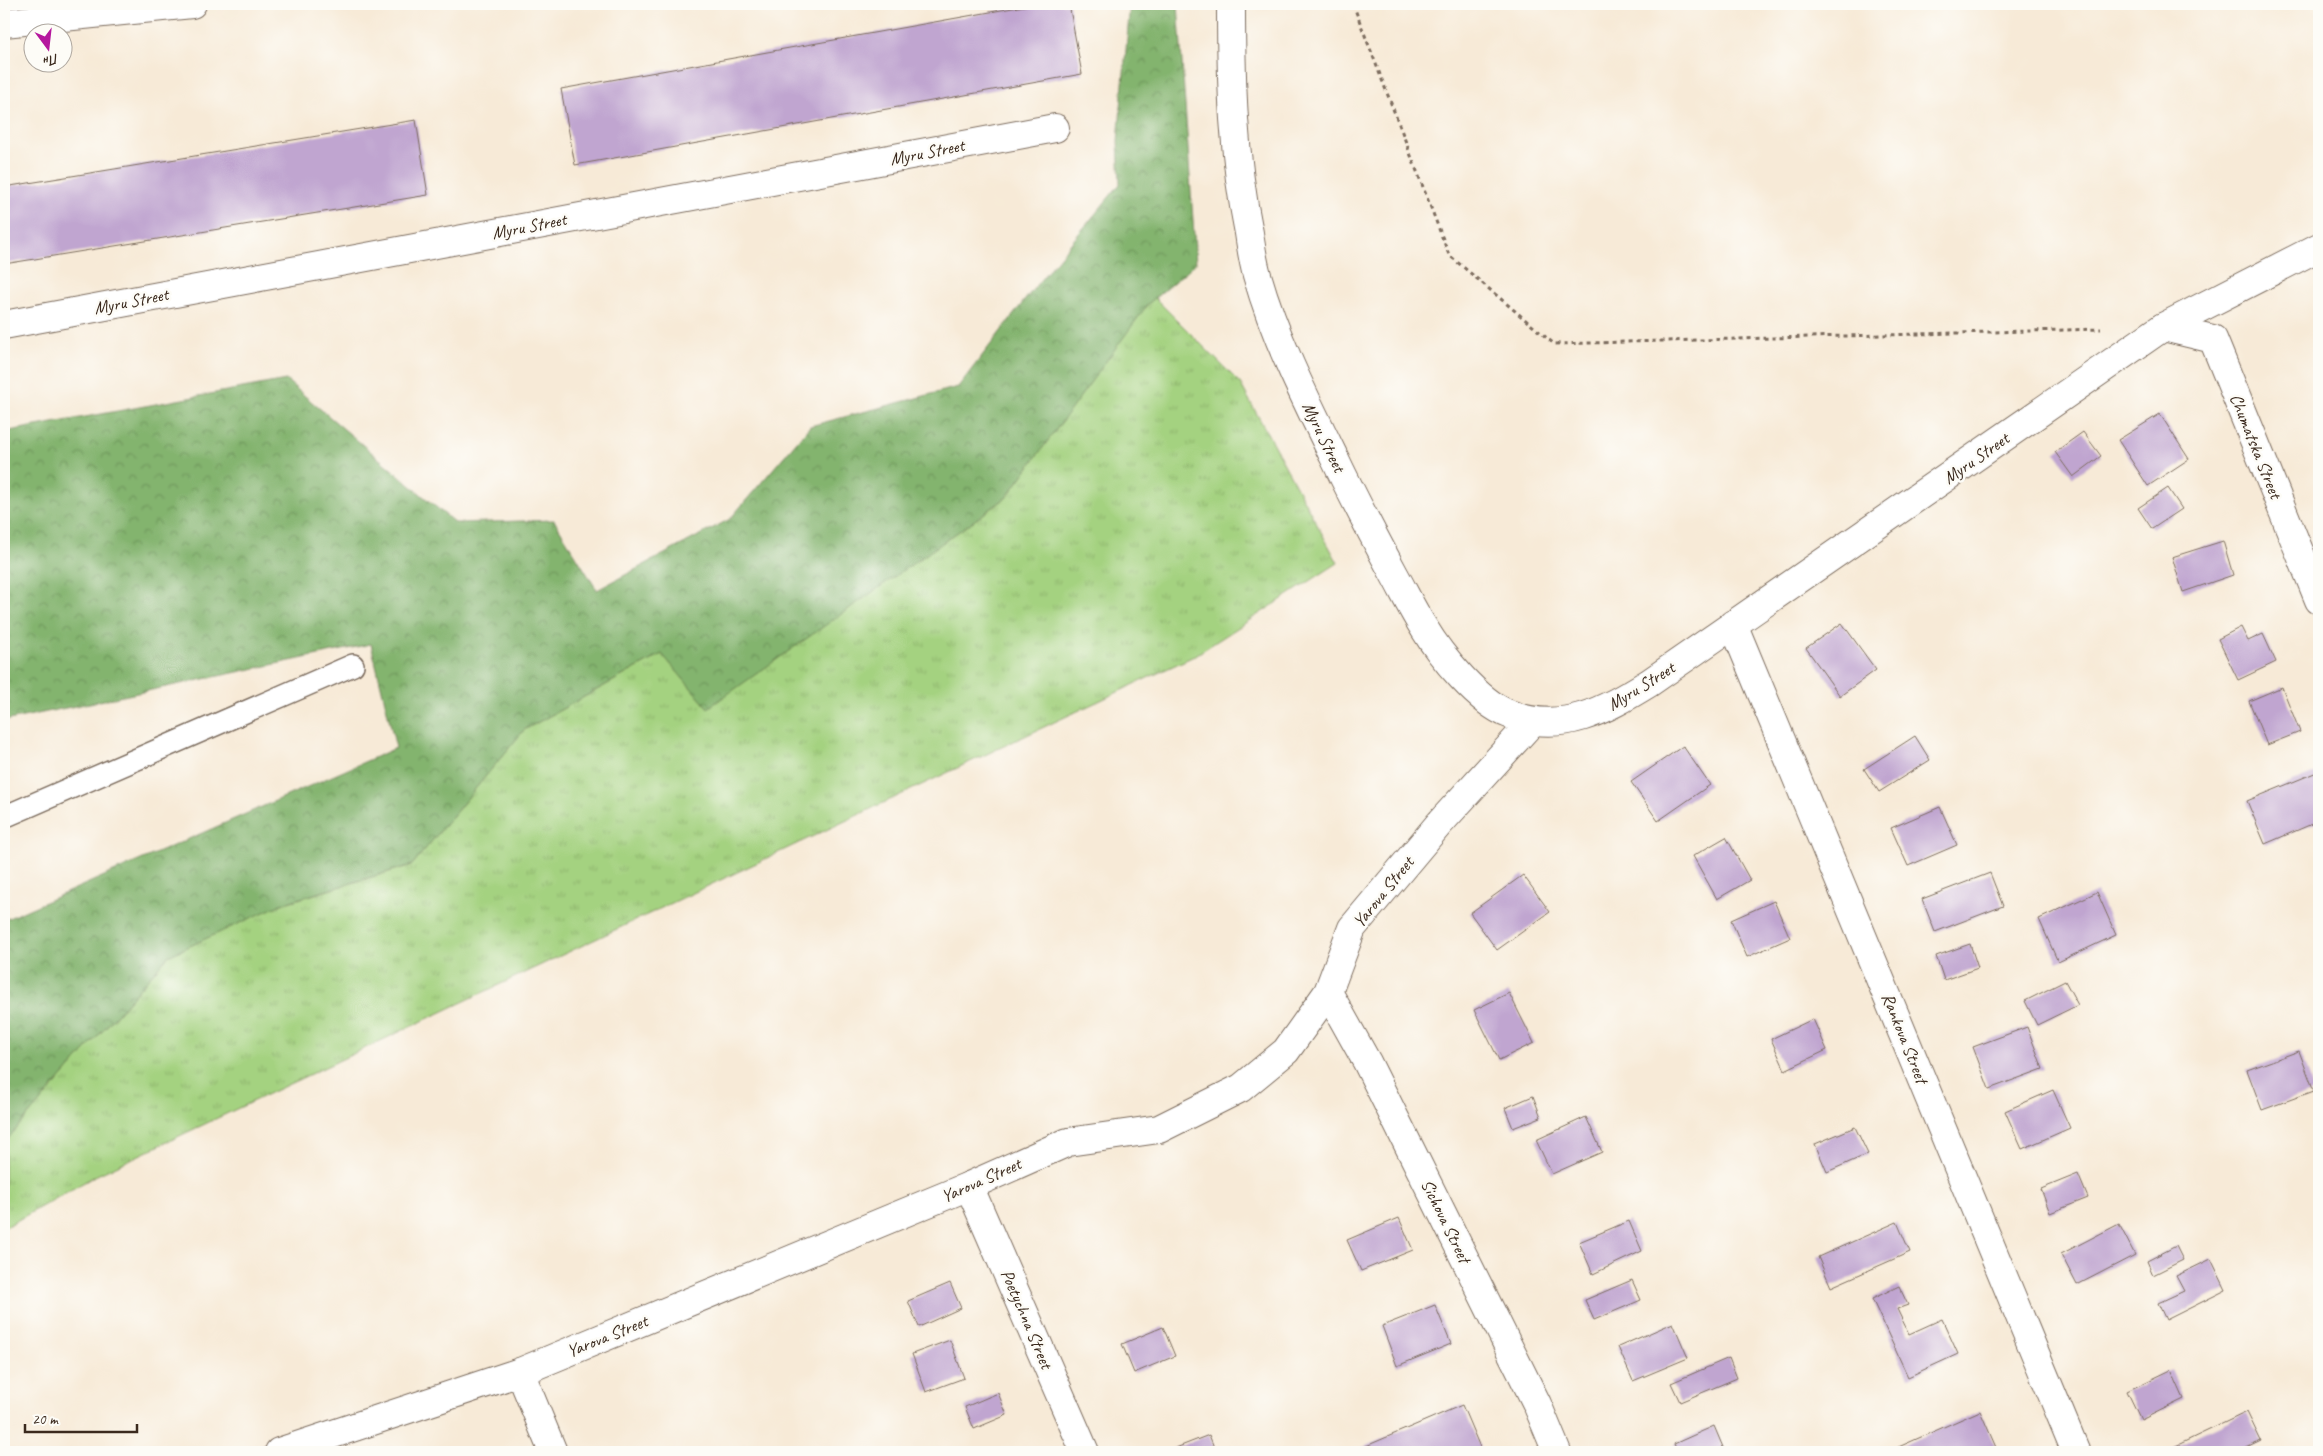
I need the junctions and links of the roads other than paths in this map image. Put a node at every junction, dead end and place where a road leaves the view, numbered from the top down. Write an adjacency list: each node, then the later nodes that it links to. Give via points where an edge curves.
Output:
1 (192, 4): 3 (street)
2 (1231, 4): 11 (street, Myru Street, via 1233,128 1242,202 1257,274 1287,357 1356,502 1424,628 1448,662 1479,695 1507,714)
3 (4, 23)
4 (1055, 128): 6 (street, Myru Street)
5 (2319, 247): 7 (street, Myru Street)
6 (4, 325)
7 (2162, 327): 8 (street, Chumatska Street, via 2213,339); 9 (street, Myru Street)
8 (2319, 600)
9 (1733, 624): 11 (street, Myru Street, via 1607,709 1571,720); 20 (street, Rankova Street)
10 (353, 666): 12 (lane)
11 (1533, 721): 13 (street, Yarova Street, via 1439,824 1352,928)
12 (4, 818)
13 (1328, 992): 14 (street, Yarova Street, via 1286,1051 1241,1088 1159,1129 1068,1142); 19 (street, Sichova Street, via 1367,1062 1524,1378)
14 (969, 1186): 15 (street, Yarova Street); 18 (street, Poetychna Street)
15 (520, 1372): 16 (street, Yarova Street); 17 (street)
16 (279, 1452)
17 (553, 1452)
18 (1085, 1452)
19 (1557, 1452)
20 (2076, 1452)

